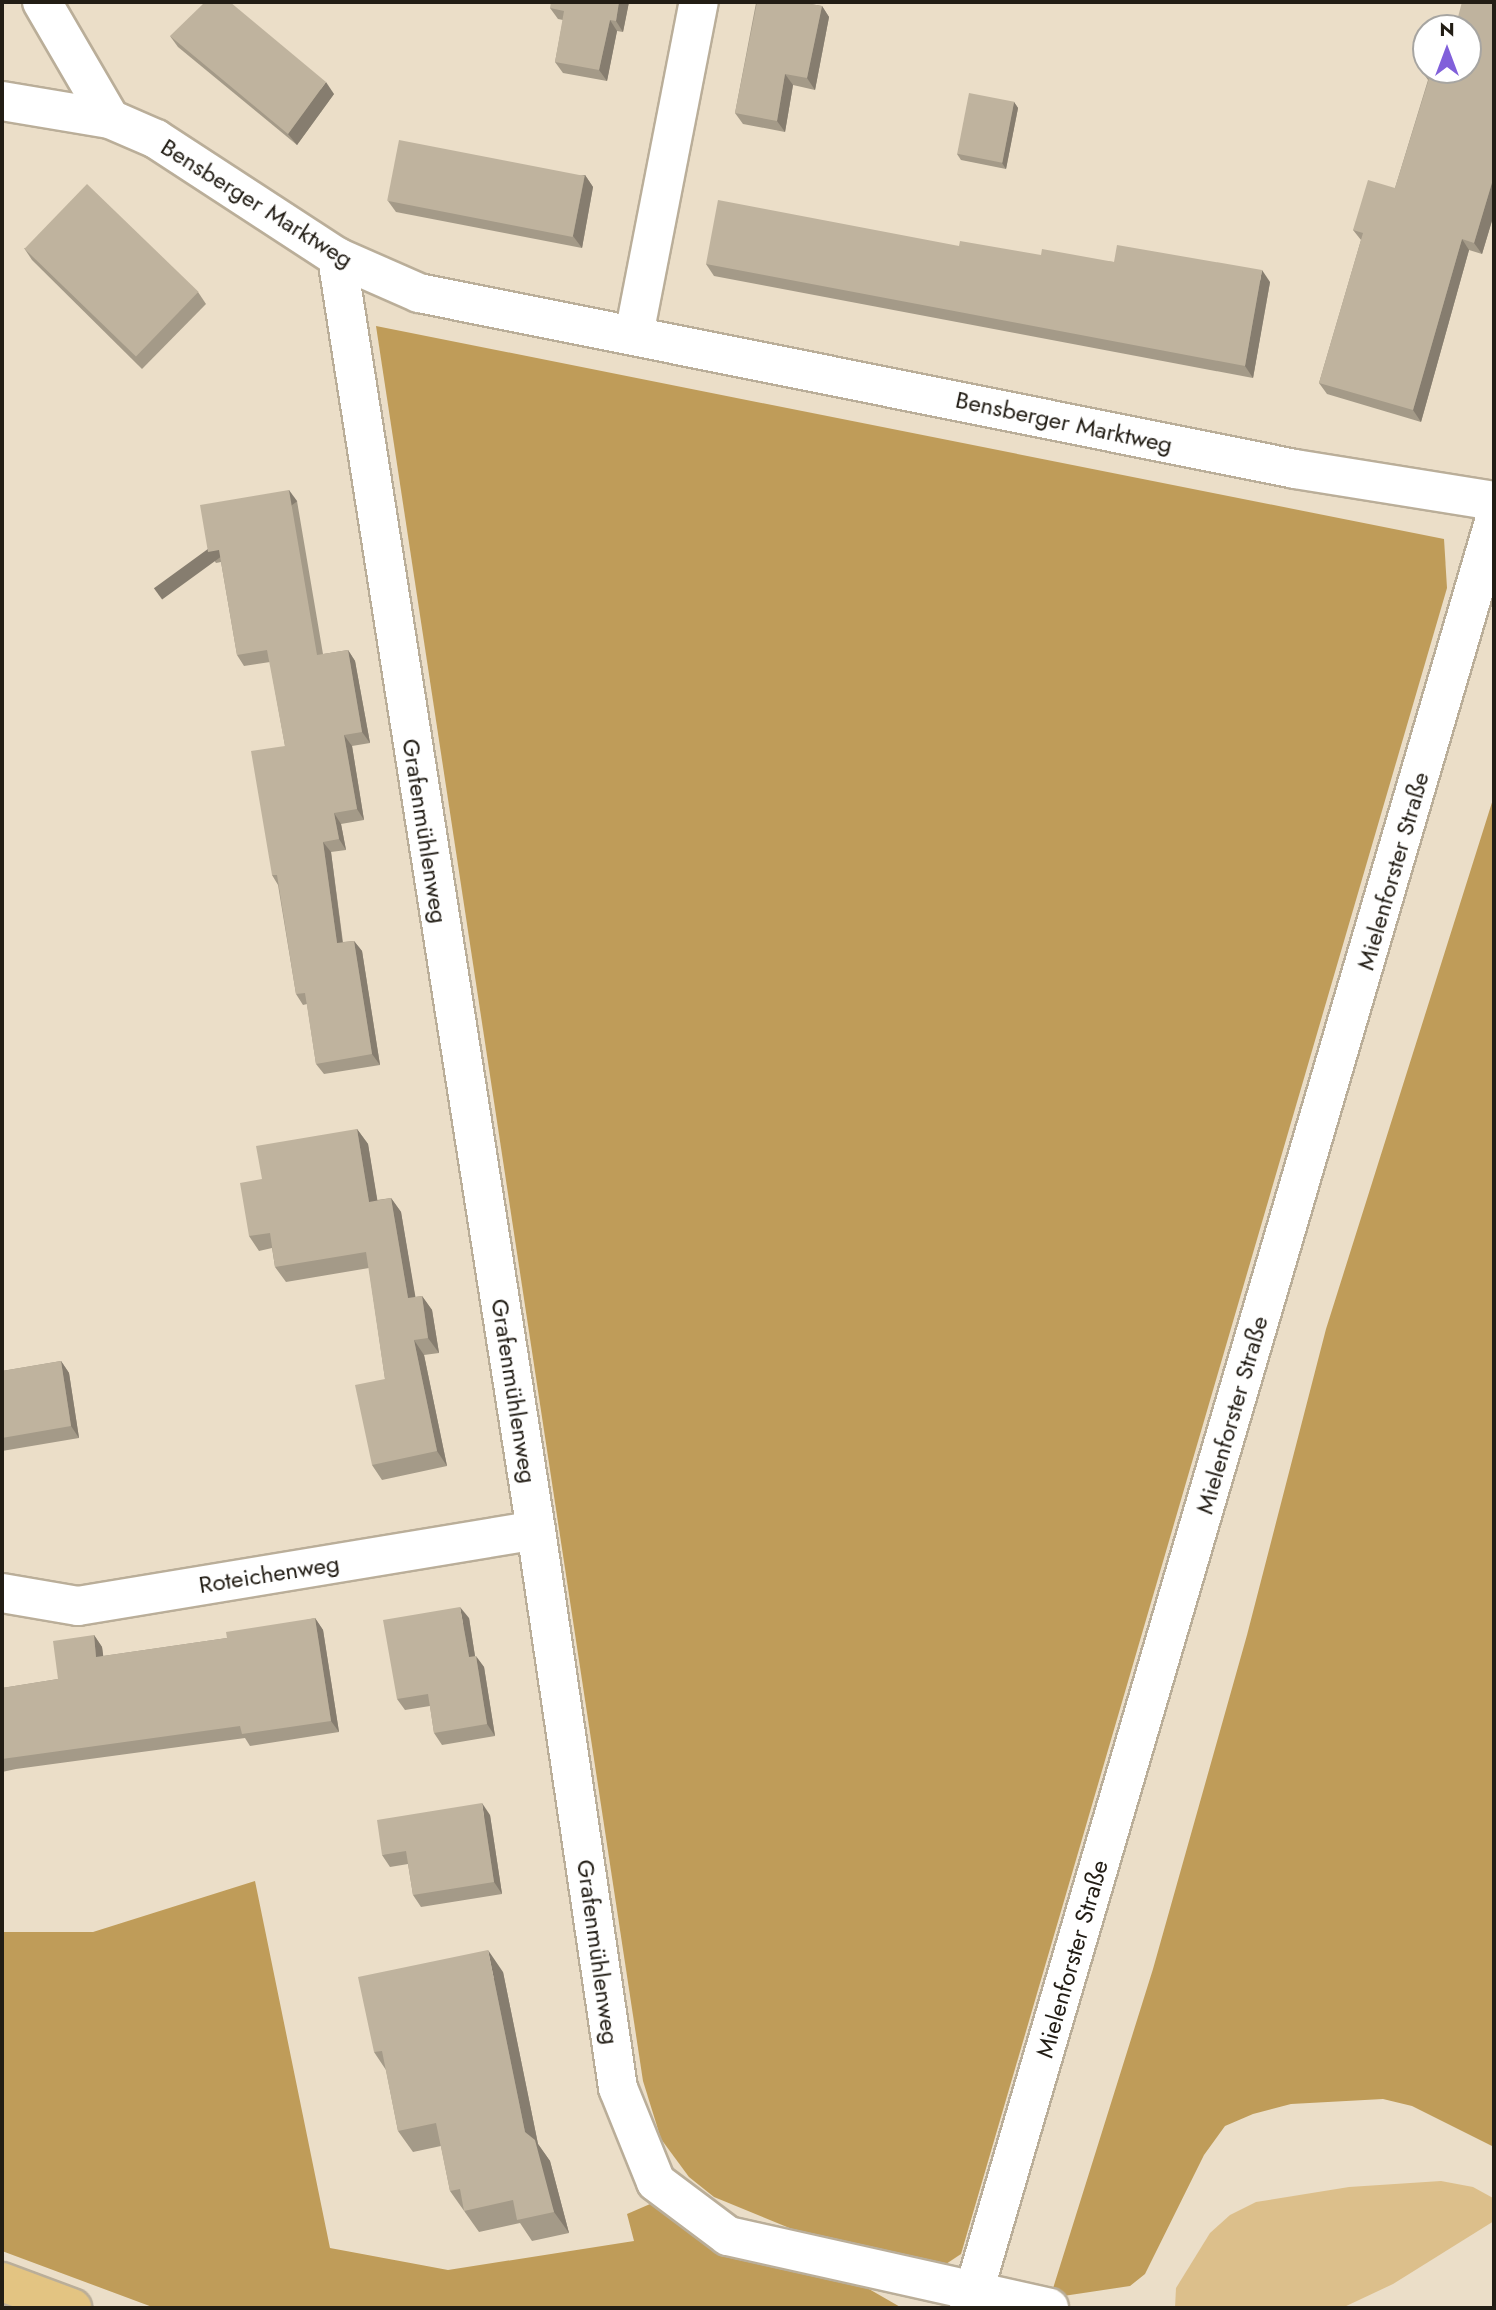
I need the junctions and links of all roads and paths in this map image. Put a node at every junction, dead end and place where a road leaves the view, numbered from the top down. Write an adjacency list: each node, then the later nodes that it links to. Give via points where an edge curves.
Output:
1 (42, 2): 4 (street)
2 (699, 2): 6 (street)
3 (2, 101): 4 (street, Bensberger Marktweg)
4 (110, 119): 5 (street, Bensberger Marktweg, via 156,139)
5 (337, 257): 6 (street, Bensberger Marktweg, via 419,293); 9 (street, Grafenmühlenweg)
6 (634, 335): 7 (street, Bensberger Marktweg, via 1295,469)
7 (1494, 501)
8 (1494, 522): 12 (street, Mielenforster Straße)
9 (536, 1530): 10 (street, Roteichenweg, via 78,1605); 12 (street, Grafenmühlenweg, via 618,2088 656,2182 728,2236)
10 (2, 1593)
11 (2, 2282): 13 (main road)
12 (971, 2300): 14 (street, Grafenmühlenweg)
13 (72, 2308)
14 (1049, 2308)

